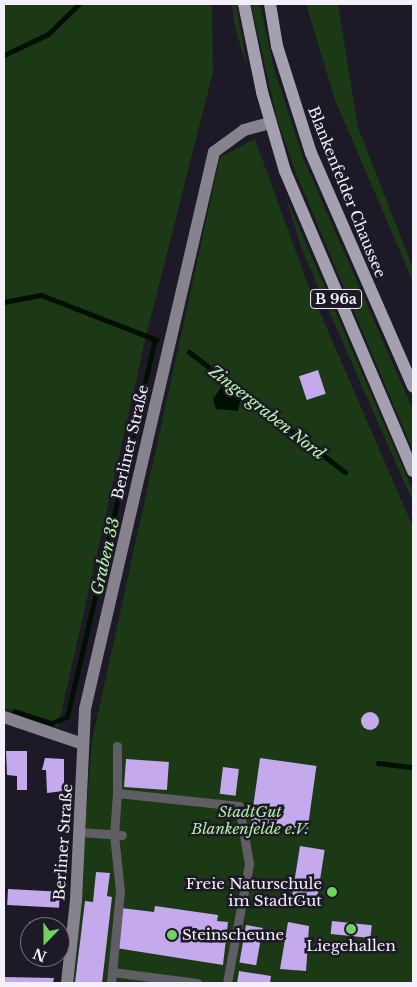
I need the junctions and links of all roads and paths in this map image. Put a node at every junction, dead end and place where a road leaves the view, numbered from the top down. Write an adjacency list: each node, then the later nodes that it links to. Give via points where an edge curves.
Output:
1 (244, 4): 3 (main road, B 96a)
2 (270, 4): 4 (main road, Blankenfelder Chaussee / B 96a, via 277,46 311,153)
3 (270, 123): 5 (main road, B 96a, via 319,258); 7 (street, Berliner Straße, via 244,130 214,152)
4 (413, 387)
5 (413, 470)
6 (4, 717): 7 (street)
7 (80, 743): 10 (street, Berliner Straße, via 84,776)
8 (117, 746): 9 (lane)
9 (117, 793): 11 (lane); 16 (lane, via 239,806 249,864)
10 (80, 832): 11 (lane); 13 (street, Berliner Straße)
11 (118, 835): 12 (lane, via 120,892)
12 (112, 972): 14 (lane); 15 (lane)
13 (67, 983)
14 (111, 983)
15 (197, 983)
16 (227, 983)

